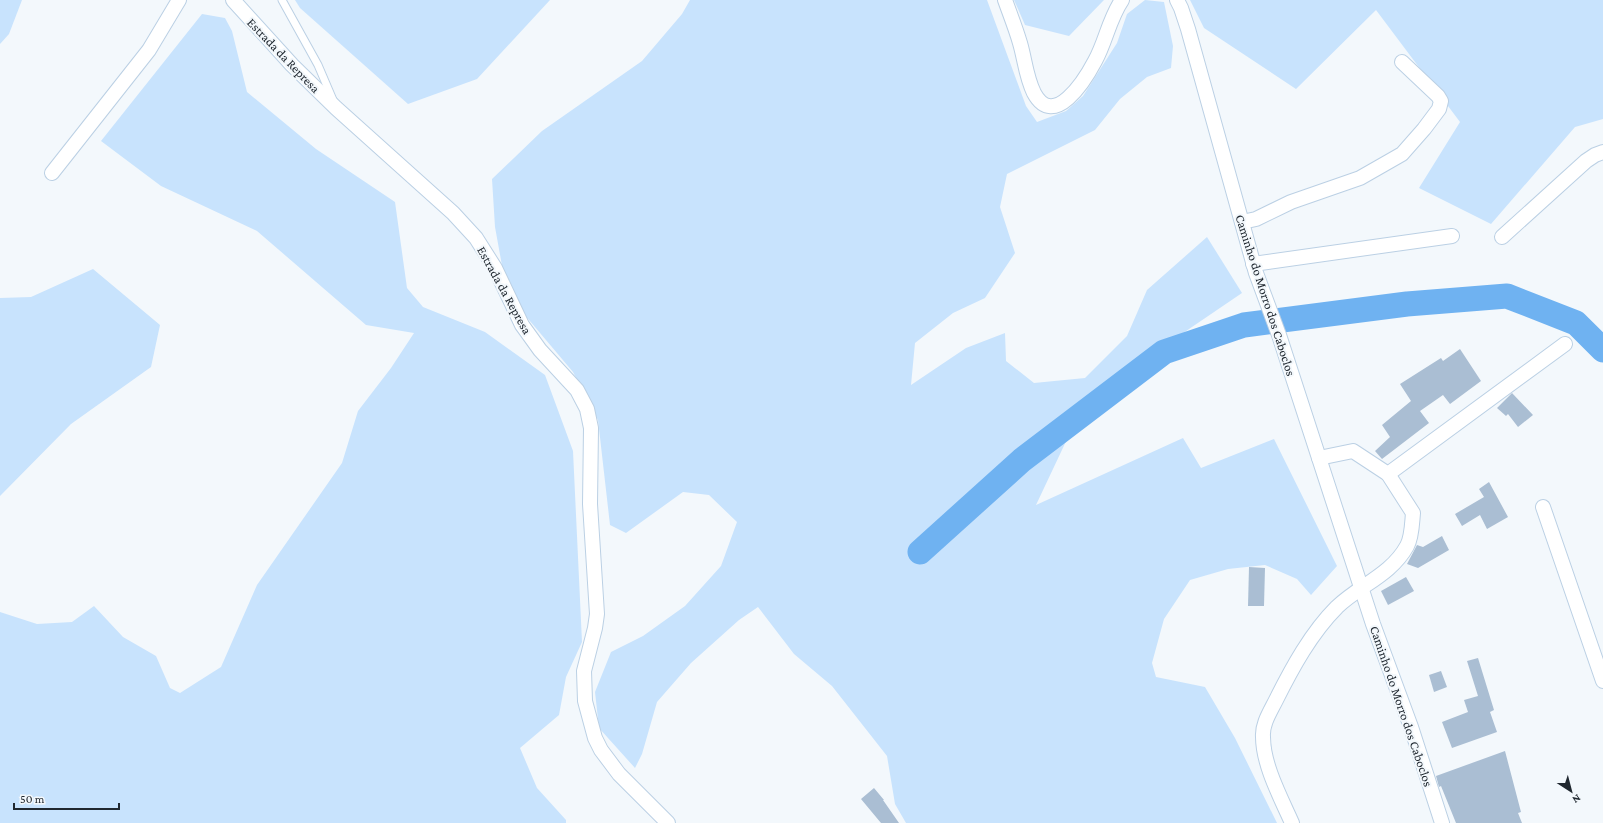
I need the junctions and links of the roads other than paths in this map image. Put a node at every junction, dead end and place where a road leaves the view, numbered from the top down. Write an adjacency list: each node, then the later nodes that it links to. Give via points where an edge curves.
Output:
1 (180, 0): 10 (street, via 149,50)
2 (233, 0): 8 (street, Estrada da Represa, via 292,65)
3 (282, 0): 8 (lane, via 318,65)
4 (1005, 0): 5 (street, via 1034,94 1042,104 1050,106 1060,104 1080,86 1096,61 1115,10)
5 (1122, 0)
6 (1177, 0): 11 (street, Caminho do Morro dos Caboclos, via 1188,29)
7 (1402, 62): 11 (street, via 1441,101 1439,109 1428,124 1402,154 1360,178 1291,202 1256,219)
8 (336, 108): 21 (street, Estrada da Represa, via 453,213 476,238 495,268 522,325 540,350 577,390 587,409 591,428 590,504 597,614 584,671 584,701 601,750 619,774)
9 (1603, 152): 13 (street, via 1586,161)
10 (52, 173)
11 (1242, 222): 14 (street, Caminho do Morro dos Caboclos)
12 (1452, 236): 14 (street)
13 (1502, 237)
14 (1255, 268): 16 (street, Caminho do Morro dos Caboclos)
15 (1565, 344): 17 (street)
16 (1319, 458): 17 (street, via 1353,451); 19 (street, Caminho do Morro dos Caboclos)
17 (1388, 474): 19 (street, via 1413,513 1410,539 1385,574)
18 (1543, 508): 20 (street)
19 (1362, 588): 22 (street, via 1337,607 1314,636 1291,670 1267,718 1262,736 1265,753); 23 (street, Caminho do Morro dos Caboclos)
20 (1603, 681)
21 (668, 823)
22 (1292, 823)
23 (1442, 823)

